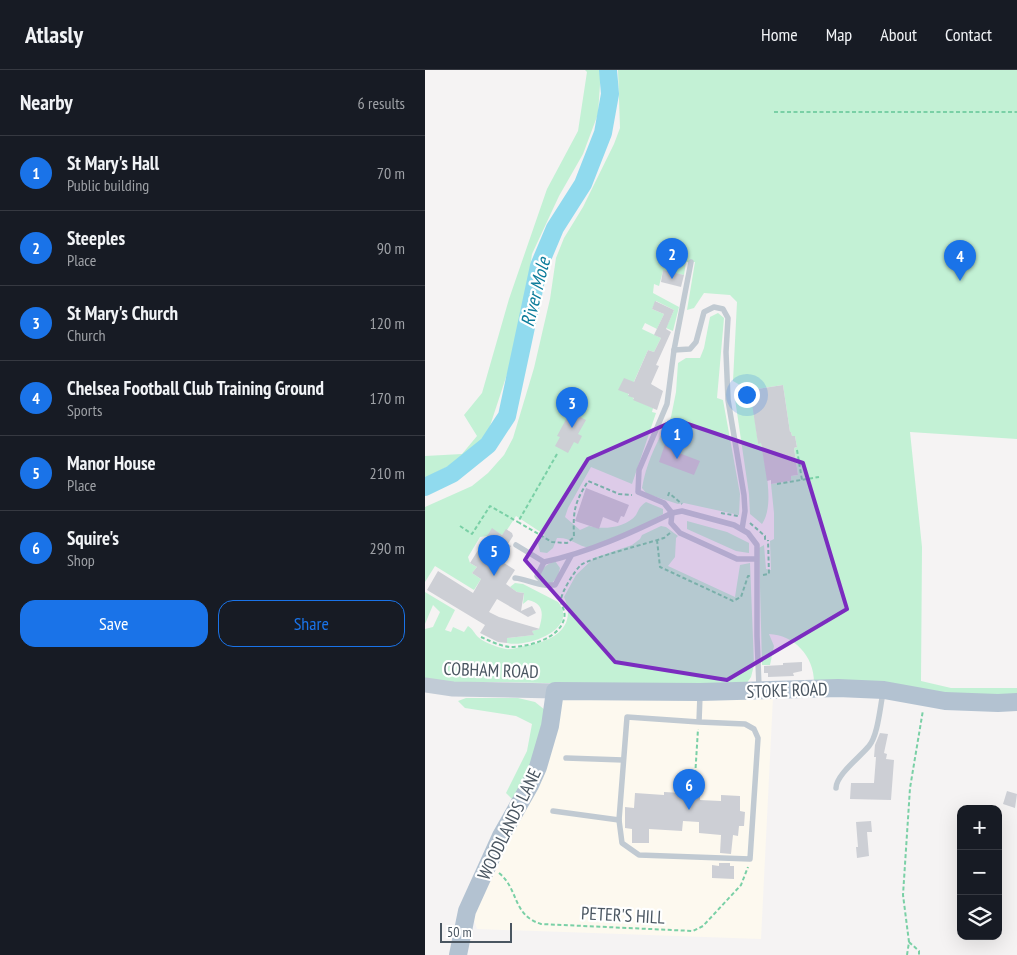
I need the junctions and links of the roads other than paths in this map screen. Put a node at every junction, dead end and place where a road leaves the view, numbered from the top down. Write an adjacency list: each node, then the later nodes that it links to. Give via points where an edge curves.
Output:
1 (691, 262): 2 (lane)
2 (674, 350): 3 (lane, via 667,404 639,470 638,492 664,503); 4 (lane, via 690,349 704,312 714,307 723,309 728,318 728,400 744,494)
3 (673, 513): 4 (lane, via 682,511); 6 (lane, via 623,537); 7 (lane, via 671,523 680,533 737,559)
4 (742, 530): 7 (lane, via 757,545)
5 (516, 545): 8 (lane)
6 (571, 556): 8 (lane); 10 (lane, via 555,585)
7 (756, 560): 12 (lane)
8 (544, 562): 10 (lane, via 537,576)
9 (515, 578): 10 (lane)
10 (546, 585)
11 (425, 685): 14 (street, COBHAM ROAD, via 453,689)
12 (759, 690): 13 (main road, STOKE ROAD); 15 (main road, STOKE ROAD)
13 (883, 690): 16 (main road, STOKE ROAD, via 945,701); 20 (lane, via 871,744 838,778)
14 (555, 691): 15 (main road, STOKE ROAD); 23 (main road, WOODLANDS LANE, via 543,753 467,911)
15 (700, 692): 17 (lane)
16 (1017, 702)
17 (699, 722): 19 (lane, via 627,717); 22 (lane, via 745,724 754,729 758,738 750,859 639,855 622,843)
18 (566, 758): 19 (lane)
19 (623, 760): 22 (lane)
20 (836, 788)
21 (553, 812): 22 (lane)
22 (619, 820)
23 (458, 955)

